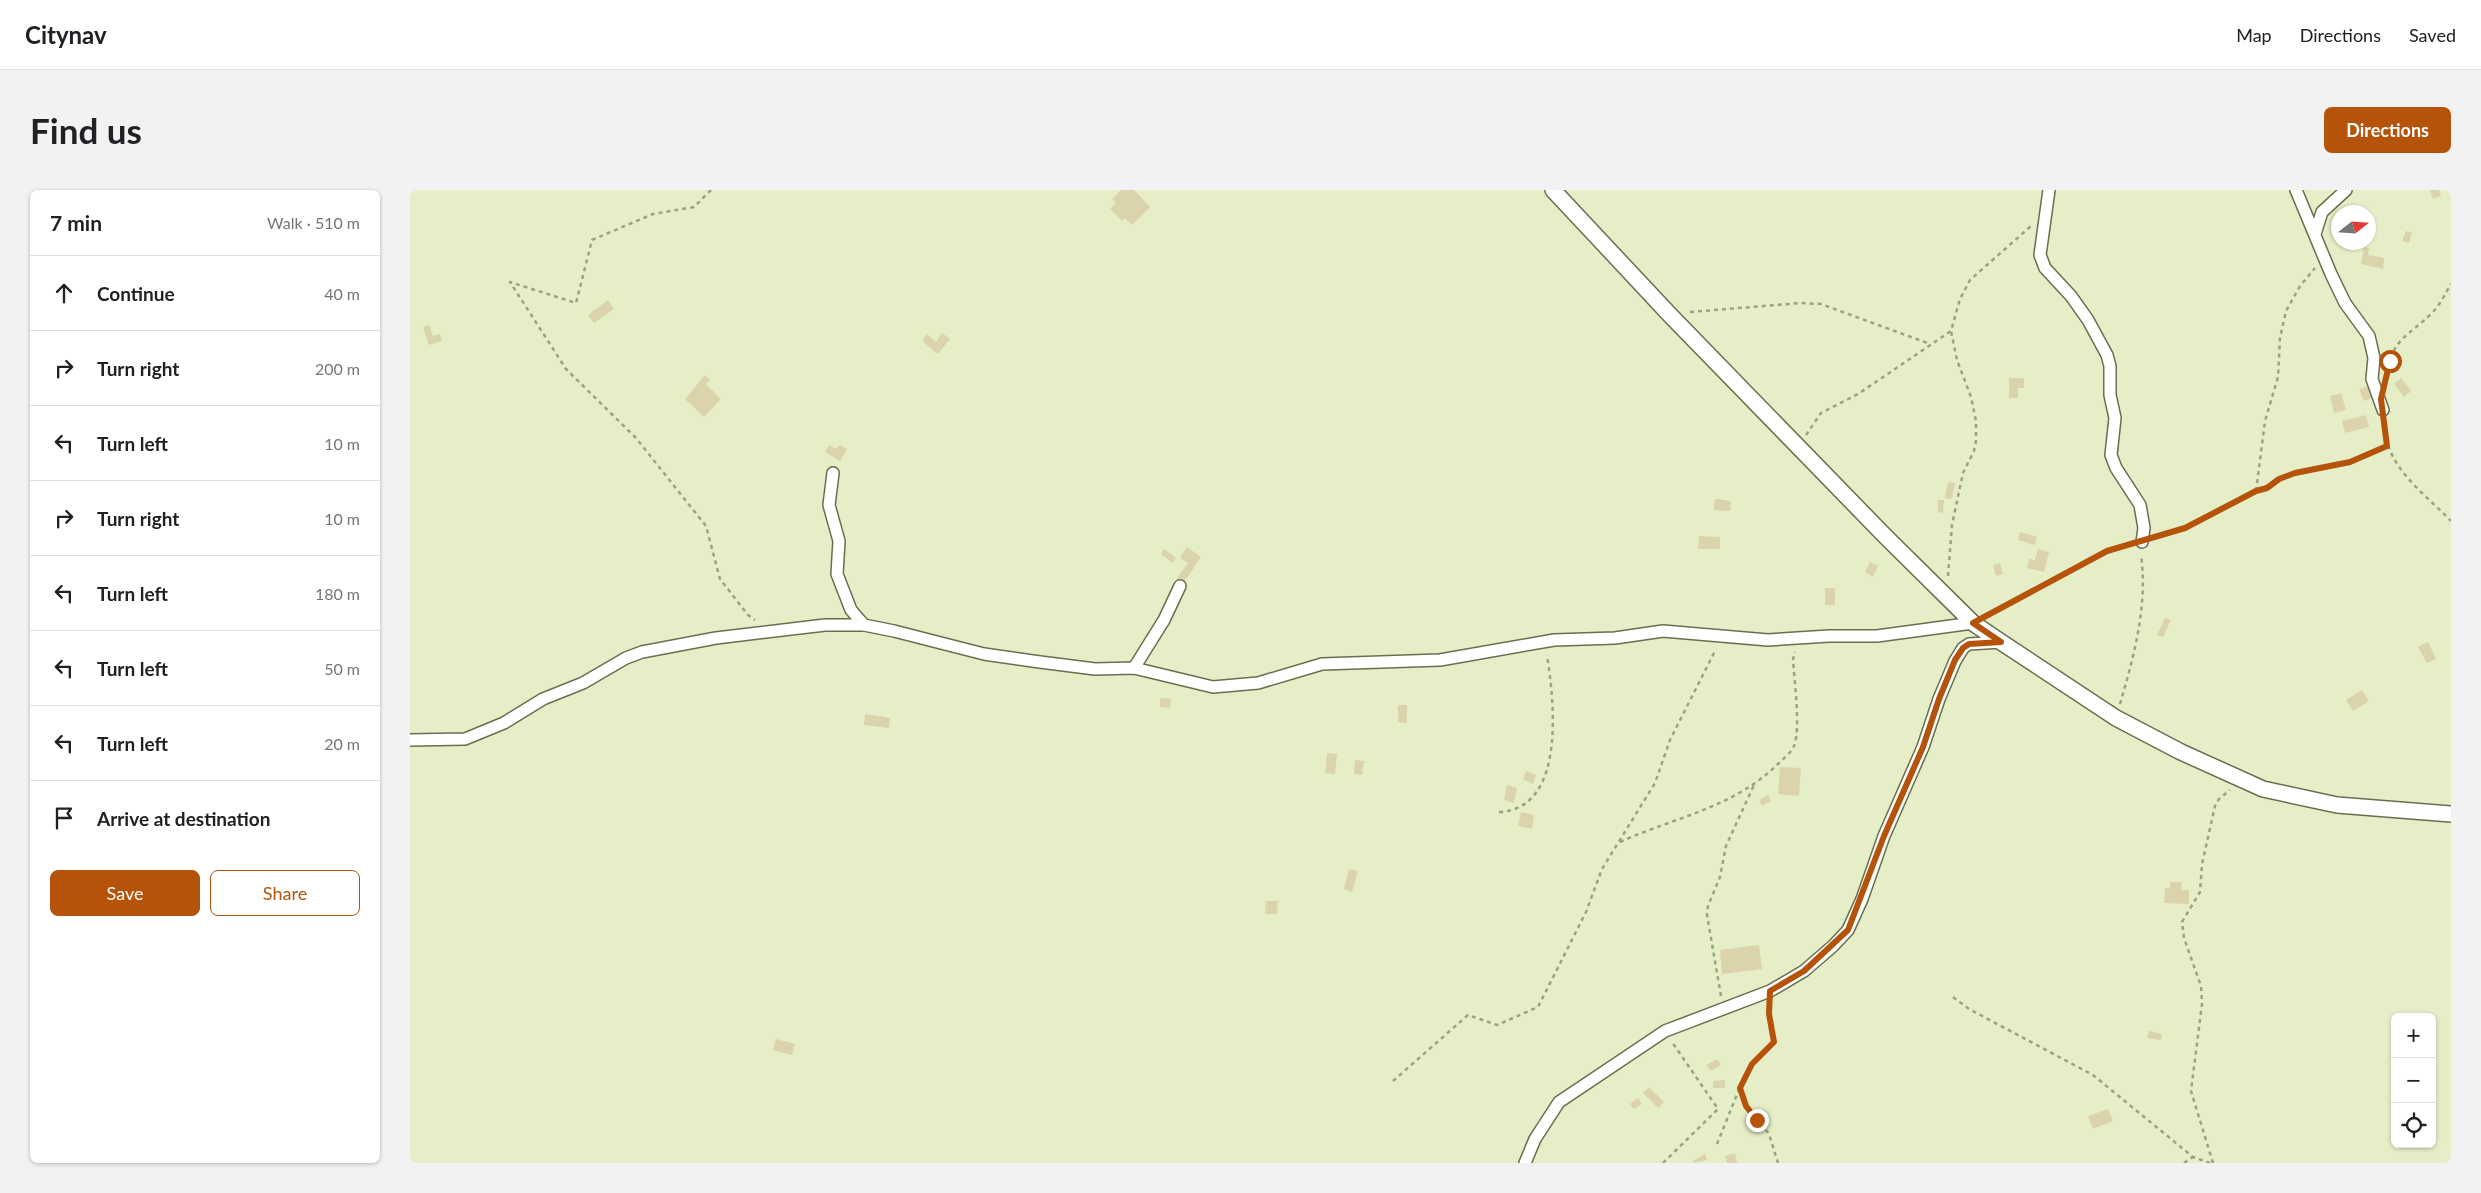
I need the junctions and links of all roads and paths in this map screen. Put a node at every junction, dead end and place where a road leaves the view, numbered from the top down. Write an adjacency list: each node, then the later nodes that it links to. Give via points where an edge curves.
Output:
1 (711, 190): 24 (path, via 694,207 653,214 592,240 576,303 510,282 566,369 636,438 706,526 720,579 748,615)
2 (1553, 190): 10 (street)
3 (2049, 190): 6 (street)
4 (2296, 190): 7 (street)
5 (2346, 190): 7 (street, via 2325,208)
6 (2045, 214): 11 (path, via 1970,280 1960,299); 19 (street, via 2039,248 2045,268 2071,296 2107,355 2115,418 2111,455 2140,505 2144,528)
7 (2315, 234): 8 (street)
8 (2324, 258): 13 (street, via 2345,303 2369,336 2374,358 2372,379); 17 (path, via 2300,286 2286,311 2280,338 2278,377 2265,421)
9 (2451, 284): 13 (path, via 2440,304 2396,344)
10 (1670, 315): 12 (path, via 1718,308 1821,304); 15 (street)
11 (1951, 331): 12 (path); 21 (path, via 1957,360 1971,397 1976,441 1963,473 1952,524)
12 (1930, 344): 15 (path, via 1858,394 1821,413 1810,426)
13 (2382, 405): 14 (path)
14 (2387, 446): 17 (path, via 2350,462 2295,473); 18 (path, via 2410,481)
15 (1799, 449): 21 (street)
16 (833, 473): 23 (street, via 829,505 839,541 837,574 851,610)
17 (2256, 491): 19 (path, via 2185,528)
18 (2451, 520)
19 (2140, 543): 22 (path, via 2107,551); 30 (path, via 2143,600 2129,674)
20 (1180, 586): 29 (street, via 1164,620)
21 (1946, 598): 22 (street)
22 (1973, 623): 25 (street, via 1877,636); 28 (street)
23 (864, 625): 24 (street, via 825,625); 29 (street, via 984,654 1095,669)
24 (775, 631): 31 (street, via 642,652 583,684 543,699 504,723 465,739)
25 (1803, 637): 26 (street, via 1768,640); 33 (path, via 1793,659 1795,746)
26 (1720, 638): 27 (street, via 1662,631 1615,638); 36 (path, via 1670,740 1655,783)
27 (1544, 641): 29 (street, via 1440,660 1322,664 1258,683 1213,687); 34 (path, via 1552,689 1550,765 1540,785 1522,807 1511,812)
28 (2001, 642): 30 (street); 37 (street, via 1969,644 1955,660 1848,930 1804,971)
29 (1134, 668)
30 (2116, 718): 32 (street)
31 (410, 740)
32 (2244, 780): 35 (street, via 2262,789 2337,805); 49 (path, via 2219,799 2215,806 2202,864 2200,892 2182,922 2184,938 2201,986 2202,1004 2191,1091)
33 (1754, 784): 36 (path, via 1718,805); 39 (path, via 1726,846 1720,877 1708,906)
34 (1499, 812)
35 (2451, 814)
36 (1618, 843): 41 (path, via 1602,870 1586,912 1538,1007 1496,1025 1468,1015)
37 (1770, 991): 39 (street); 42 (path, via 1769,1014 1774,1042 1752,1064)
38 (1954, 997): 44 (path, via 1970,1009 2093,1075)
39 (1724, 1010): 40 (street)
40 (1665, 1031): 45 (street, via 1559,1102); 46 (path, via 1718,1110)
41 (1394, 1081)
42 (1740, 1088): 43 (path); 47 (path, via 1746,1106 1769,1134)
43 (1717, 1144)
44 (2193, 1157): 48 (path); 49 (path)
45 (1525, 1163)
46 (1663, 1163)
47 (1778, 1163)
48 (2184, 1163)
49 (2211, 1163)

